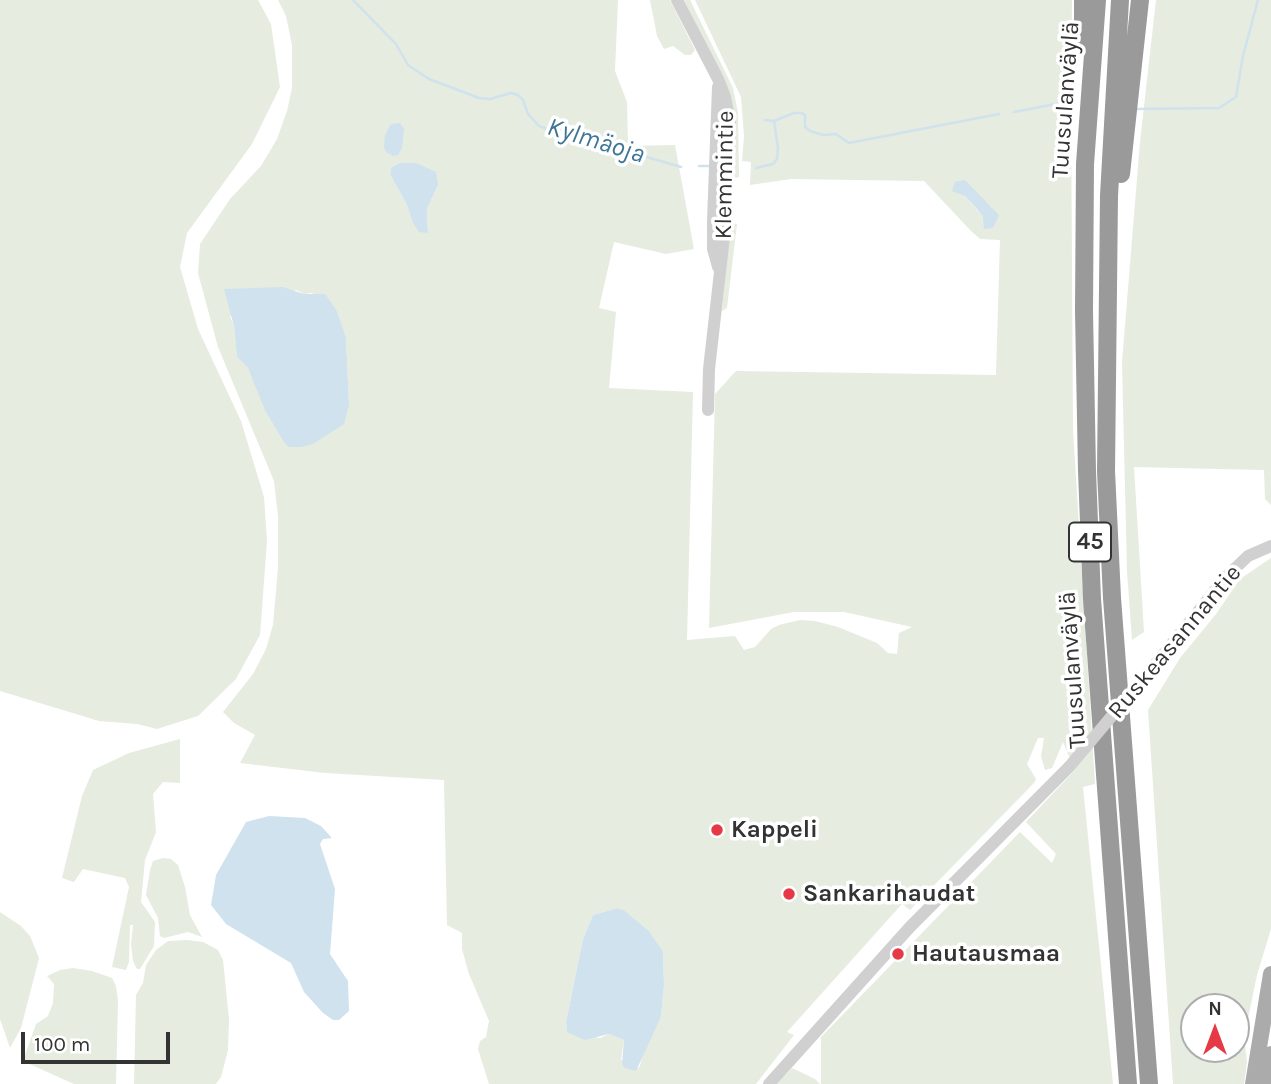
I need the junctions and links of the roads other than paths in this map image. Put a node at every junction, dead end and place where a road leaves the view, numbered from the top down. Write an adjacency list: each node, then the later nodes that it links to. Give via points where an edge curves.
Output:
1 (677, 0): 8 (street, Klemmintie, via 718,79 713,249 719,271)
2 (1083, 0): 6 (highway)
3 (1097, 0): 6 (highway, Tuusulanväylä / 45)
4 (1120, 0): 7 (highway, Tuusulanväylä / 45)
5 (1140, 0): 7 (highway)
6 (1085, 164): 13 (highway, Tuusulanväylä / 45, via 1092,599)
7 (1107, 309): 14 (highway, Tuusulanväylä / 45, via 1106,471 1112,586)
8 (708, 410)
9 (1271, 546): 12 (street, Ruskeasannantie, bridge, via 1248,556 1226,577 1069,767 910,927)
10 (1271, 974): 15 (main road)
11 (1271, 1054): 16 (main road)
12 (769, 1084)
13 (1128, 1084)
14 (1149, 1084)
15 (1253, 1084)
16 (1266, 1084)

